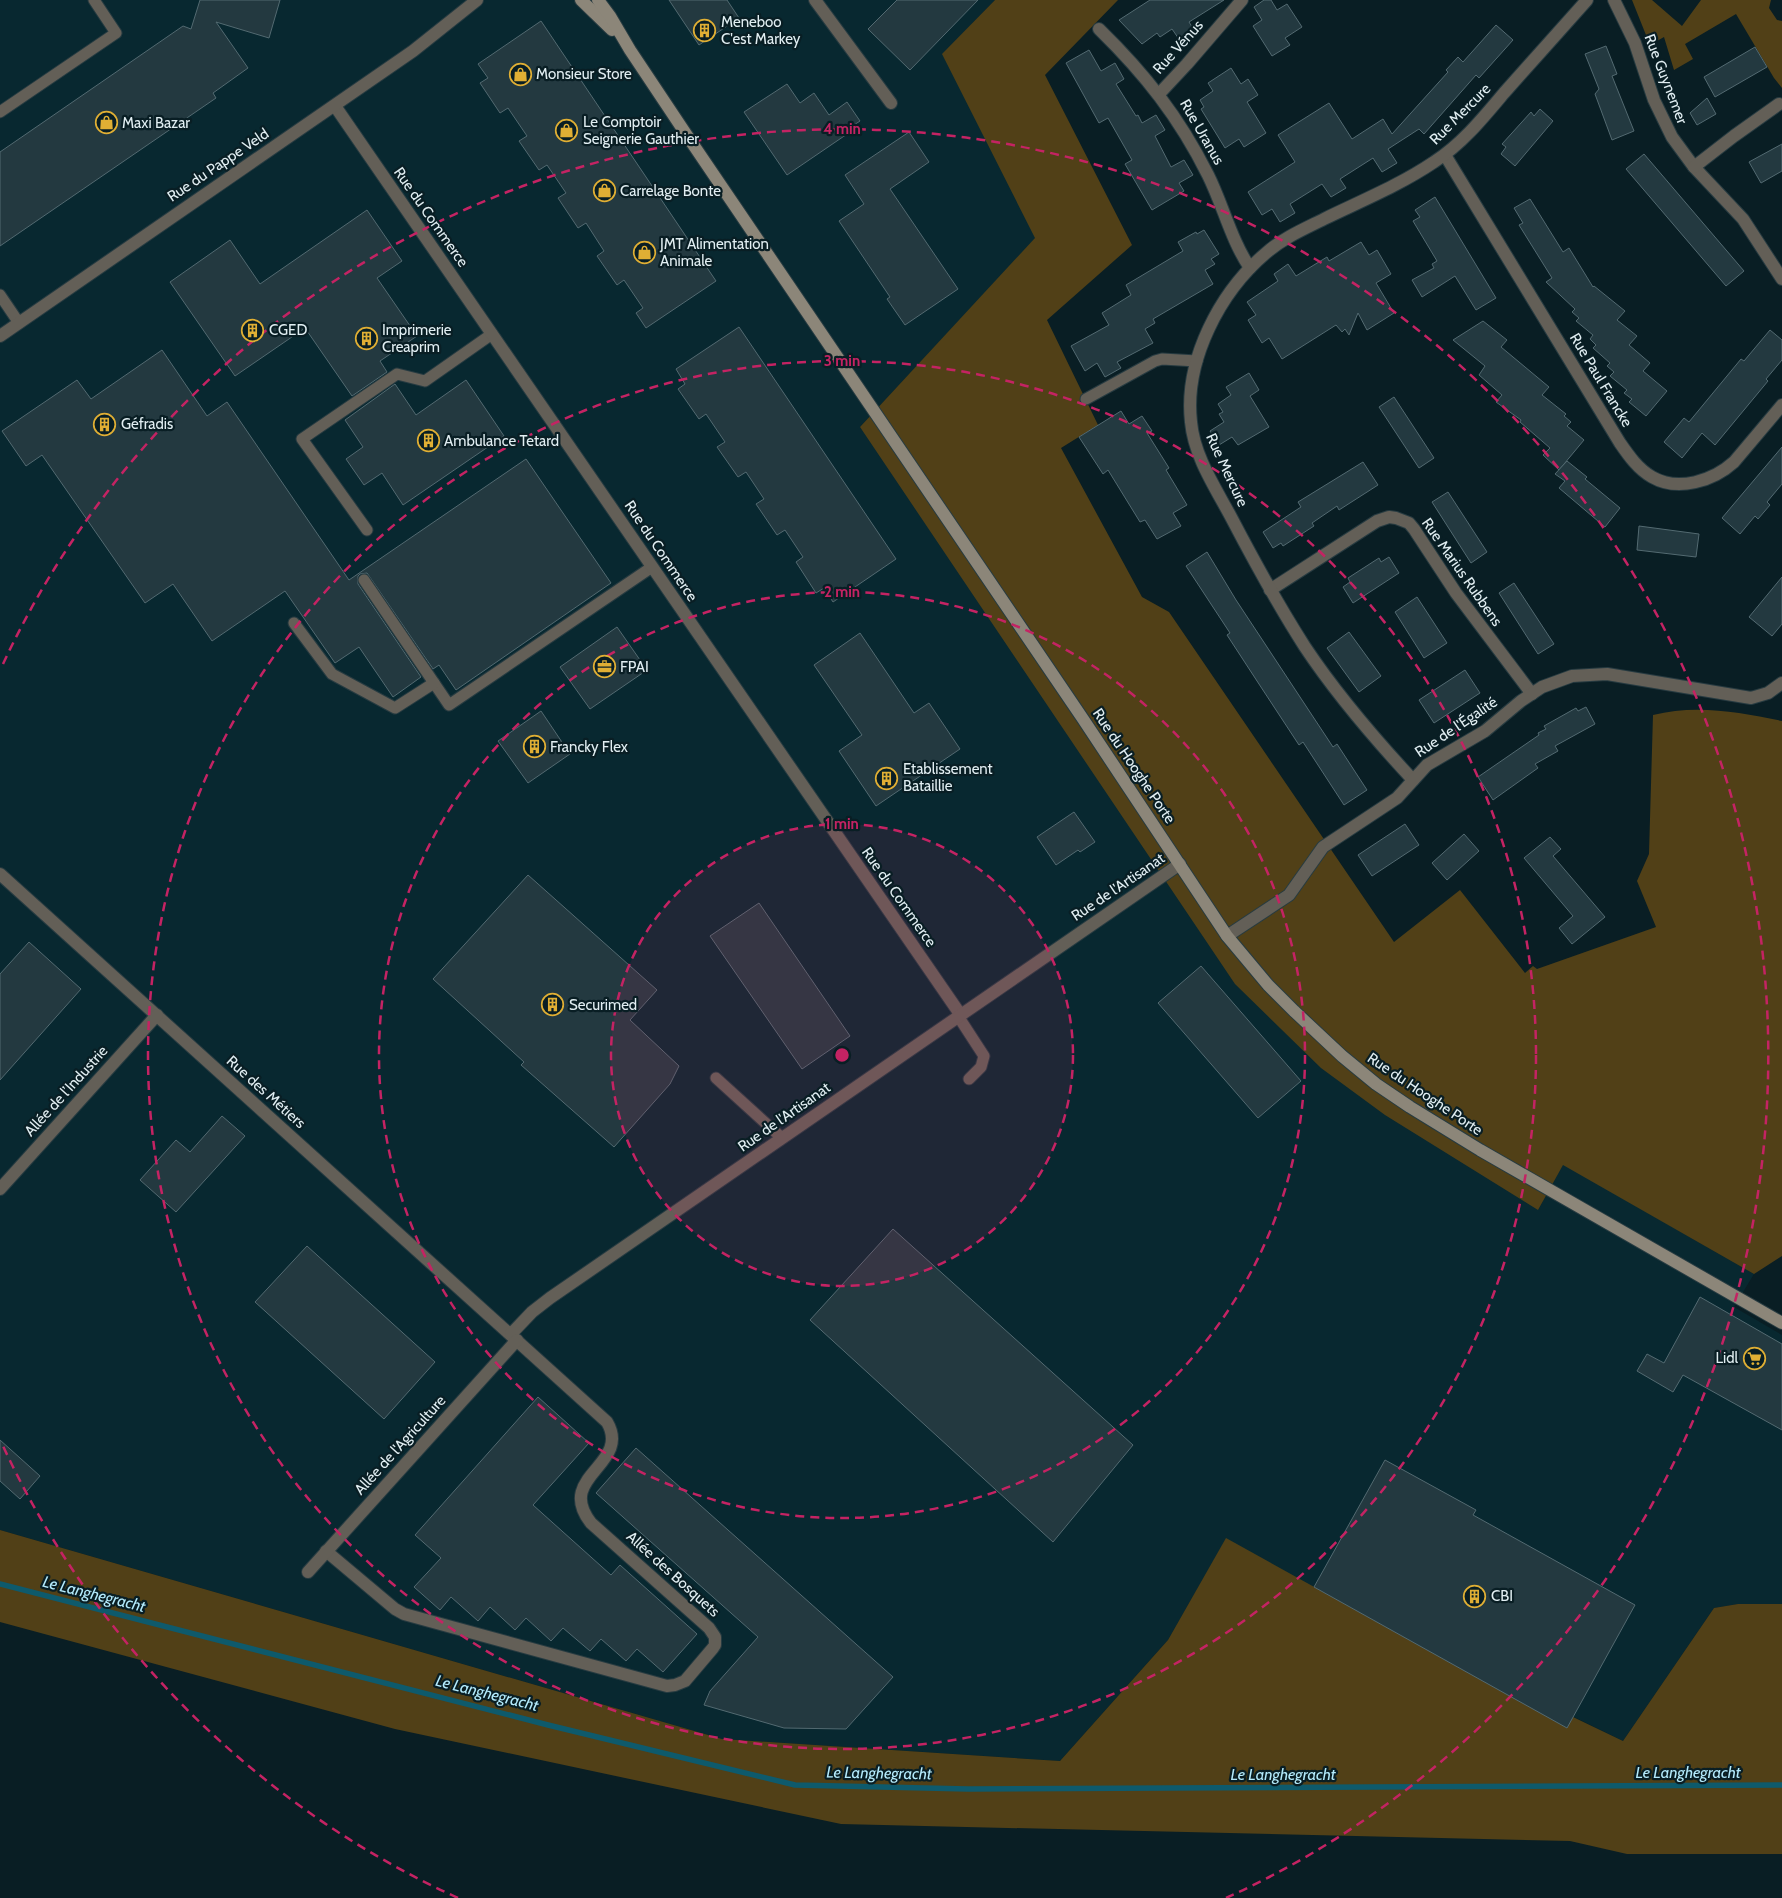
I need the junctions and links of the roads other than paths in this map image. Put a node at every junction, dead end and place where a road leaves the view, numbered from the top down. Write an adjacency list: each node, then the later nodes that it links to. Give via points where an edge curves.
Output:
1 (94, 0): 17 (lane, via 116,33)
2 (468, 0): 10 (street, Rue du Pappe Veld)
3 (477, 0): 10 (street, Rue du Pappe Veld)
4 (581, 0): 12 (street, Rue du Hooghe Porte)
5 (598, 0): 12 (street, Rue du Hooghe Porte)
6 (815, 0): 14 (street)
7 (1242, 0): 13 (street, Rue Vénus)
8 (1587, 0): 18 (street, Rue Mercure, via 1472,129)
9 (1614, 0): 19 (street, Rue Guynemer, via 1635,43 1659,112)
10 (453, 20): 16 (street, Rue du Pappe Veld)
11 (1099, 29): 13 (street, Rue Uranus)
12 (630, 50): 38 (street, Rue du Hooghe Porte)
13 (1159, 94): 20 (street, Rue Uranus, via 1208,174 1237,246)
14 (891, 103)
15 (1779, 104): 19 (street)
16 (335, 106): 23 (street, Rue du Pappe Veld); 24 (street, Rue du Commerce)
17 (0, 112)
18 (1444, 155): 20 (street, Rue Mercure, via 1399,183 1285,239); 28 (street, Rue Paul Francke, via 1620,443 1640,469 1668,483 1689,483 1709,478 1728,468)
19 (1694, 167): 21 (street, Rue Guynemer, via 1743,219)
20 (1250, 268): 26 (street, Rue Mercure, via 1215,317)
21 (1782, 279)
22 (0, 295): 23 (lane)
23 (19, 322): 25 (street, Rue du Pappe Veld)
24 (492, 334): 29 (lane, via 425,381 397,374 302,439); 30 (street, Rue du Commerce)
25 (0, 336)
26 (1197, 361): 27 (lane, via 1155,360); 32 (street, Rue Mercure, via 1190,399 1196,445 1206,471)
27 (1086, 399)
28 (1782, 405)
29 (367, 530)
30 (652, 567): 34 (lane, via 449,705); 42 (street, Rue du Commerce)
31 (364, 580): 34 (lane)
32 (1270, 590): 36 (street, Rue Marius Rubbens, via 1376,522 1389,517 1402,520 1414,529 1456,593); 37 (street, Rue Mercure, via 1342,698)
33 (294, 624): 34 (lane, via 332,674 395,708)
34 (434, 683)
35 (1782, 683): 36 (street, Rue de l'Égalité, via 1768,693 1751,698 1595,674 1572,676)
36 (1532, 694): 37 (street, Rue de l'Égalité, via 1485,731 1427,765)
37 (1413, 780): 40 (street, Rue de l'Égalité, via 1397,798 1323,847 1289,895)
38 (1180, 864): 40 (street, Rue du Hooghe Porte); 42 (street, Rue de l'Artisanat)
39 (0, 874): 41 (street, Rue des Métiers)
40 (1228, 936): 47 (street, Rue du Hooghe Porte, via 1257,973 1294,1011 1342,1056 1384,1089 1480,1150)
41 (157, 1015): 46 (street, Allée de l’Industrie); 48 (street, Rue des Métiers)
42 (959, 1015): 44 (lane, via 984,1056 981,1067); 45 (street, Rue de l'Artisanat)
43 (716, 1078): 45 (lane)
44 (969, 1079)
45 (782, 1138): 48 (street, Rue de l'Artisanat, via 550,1298 532,1312)
46 (0, 1189)
47 (1782, 1323)
48 (514, 1337): 49 (street, Allée de l'Agriculture); 49 (street, Allée des Bosquets, via 603,1417 610,1427 610,1448 584,1485 580,1495 582,1506 591,1523 714,1633 715,1645 689,1677 680,1684 667,1686 404,1614)
49 (326, 1551): 50 (street, Allée de l'Agriculture)
50 (308, 1572)

